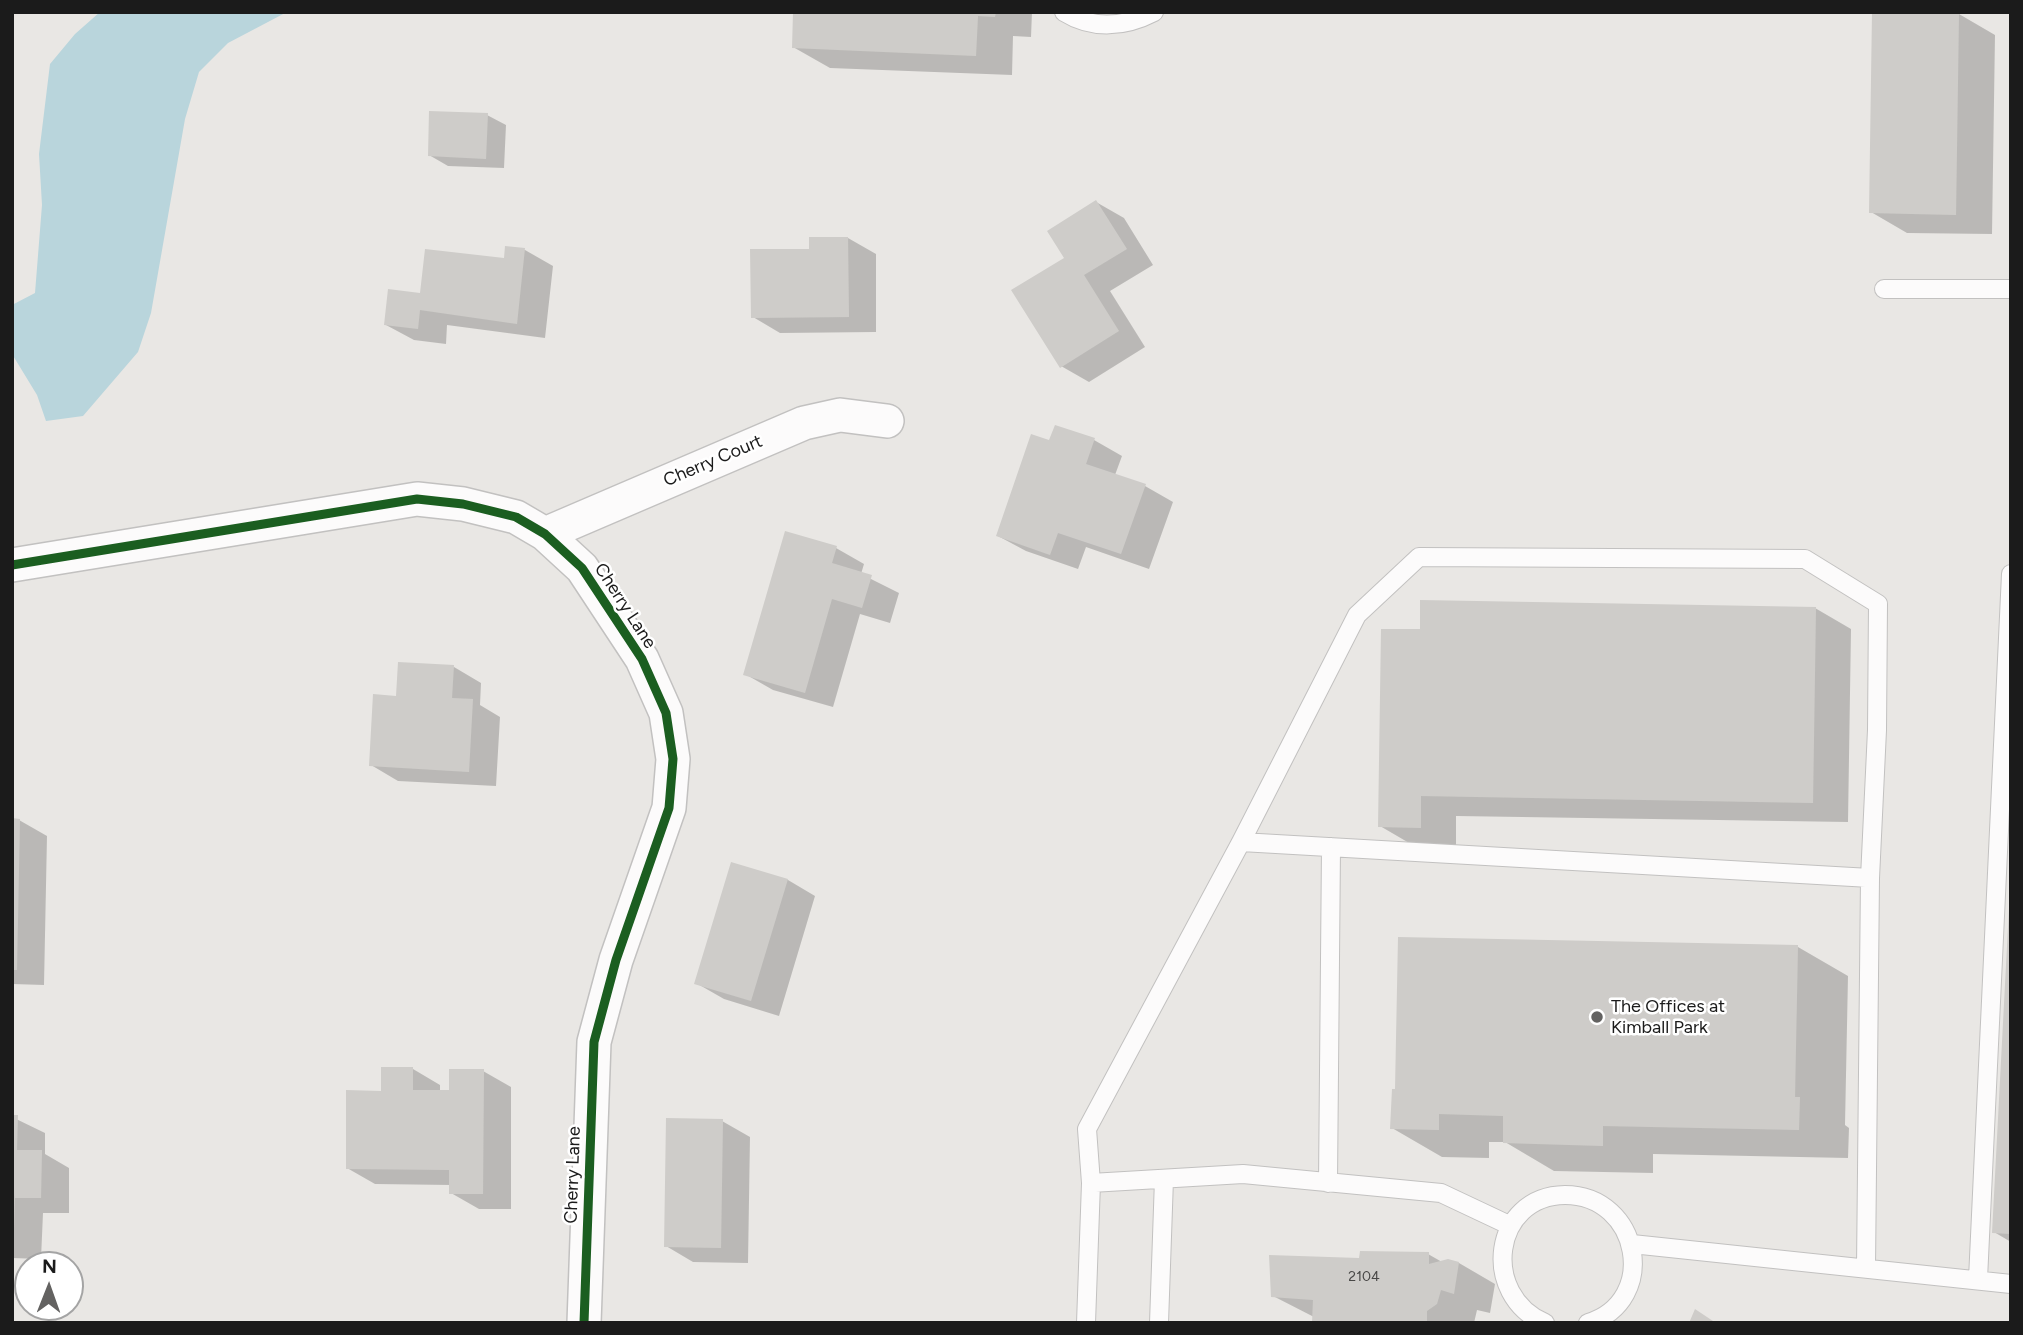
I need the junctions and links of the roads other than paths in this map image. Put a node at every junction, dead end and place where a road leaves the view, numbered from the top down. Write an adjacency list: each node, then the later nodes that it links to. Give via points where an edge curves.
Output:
1 (1064, 12): 2 (lane, via 1104,25 1122,24)
2 (1154, 12)
3 (1884, 289): 4 (lane)
4 (2011, 289)
5 (887, 421): 6 (street, Cherry Court, via 840,415 804,423)
6 (545, 534): 7 (street, Cherry Lane, via 516,517 417,499); 21 (street, Cherry Lane, via 582,568 642,659 666,713 673,760 669,808 616,960 594,1042)
7 (12, 565)
8 (2011, 575): 18 (lane)
9 (1241, 842): 10 (lane); 11 (lane, via 1357,615 1419,557 1805,559 1878,604); 13 (lane, via 1087,1129)
10 (1331, 847): 11 (lane); 14 (lane)
11 (1870, 878): 17 (lane)
12 (1164, 1179): 13 (lane); 14 (lane, via 1243,1174); 23 (lane)
13 (1091, 1183): 22 (lane)
14 (1328, 1183): 15 (lane, via 1441,1193)
15 (1511, 1226): 16 (lane, via 1543,1199 1586,1197 1622,1224); 20 (lane, via 1501,1265)
16 (1632, 1244): 17 (lane); 26 (lane, via 1628,1289 1615,1308)
17 (1866, 1267): 18 (lane)
18 (1978, 1279): 19 (lane)
19 (2011, 1284)
20 (1516, 1303): 24 (lane); 25 (lane)
21 (584, 1323)
22 (1086, 1323)
23 (1159, 1323)
24 (1510, 1323)
25 (1545, 1323)
26 (1588, 1323)

